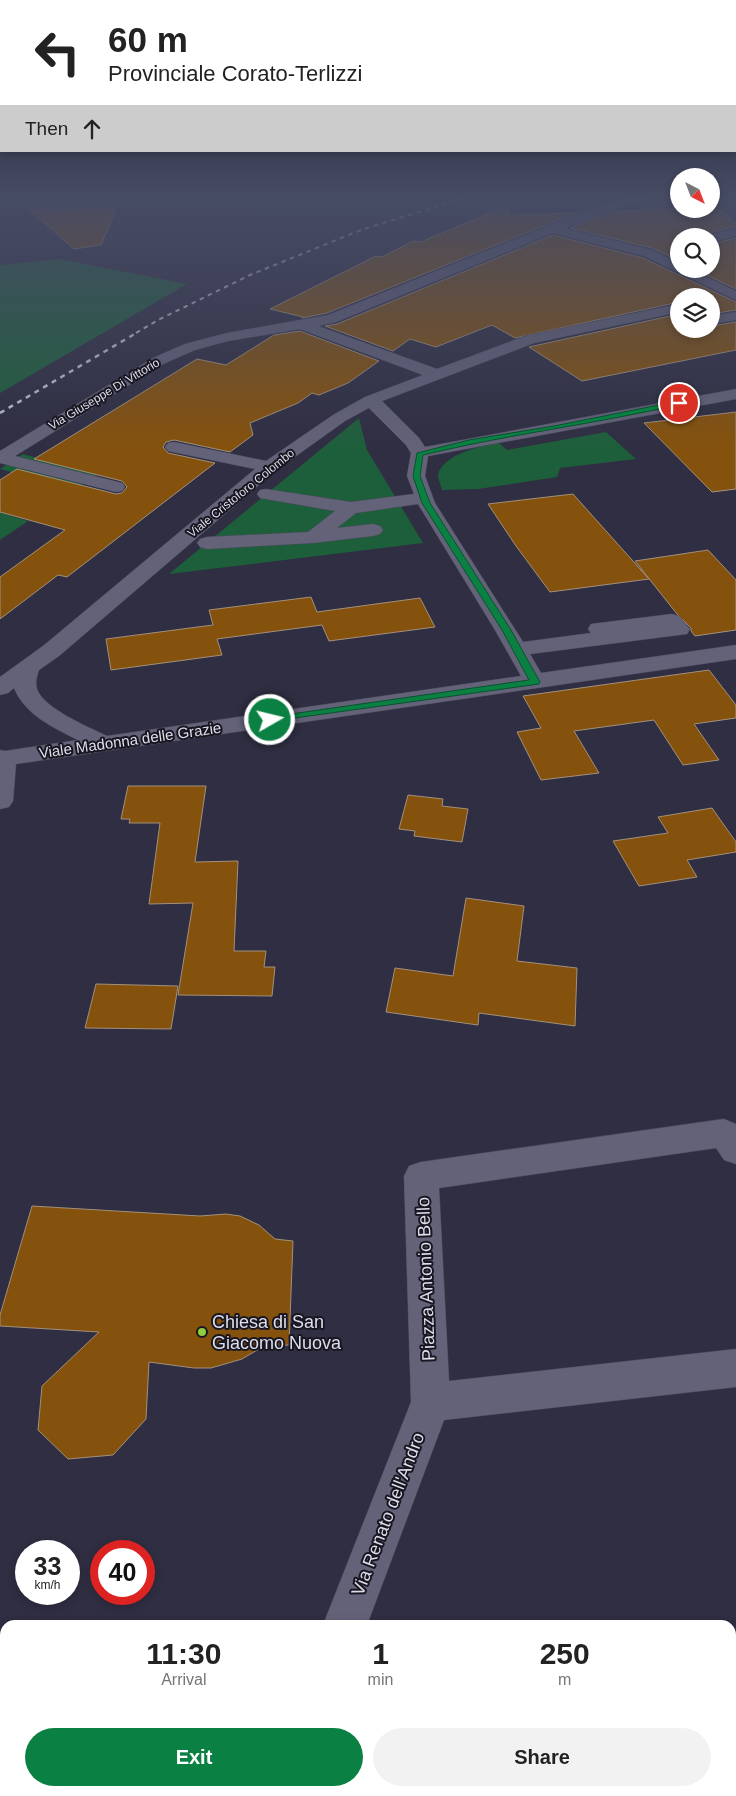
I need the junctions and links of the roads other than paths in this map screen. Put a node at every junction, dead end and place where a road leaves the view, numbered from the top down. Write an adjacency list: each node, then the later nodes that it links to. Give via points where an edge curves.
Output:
1 (423, 282): 8 (street, Via Giuseppe Di Vittorio, via 331,319)
2 (706, 282): 3 (street)
3 (736, 296): 4 (street)
4 (720, 299)
5 (670, 310): 9 (street, Viale Cristoforo Colombo, via 530,339)
6 (736, 316): 7 (street)
7 (720, 319)
8 (303, 325): 9 (street); 14 (street, Via Giuseppe Di Vittorio, via 227,337 158,360)
9 (435, 374): 11 (street, Viale Cristoforo Colombo)
10 (736, 394): 13 (street)
11 (371, 400): 13 (street, via 393,413); 15 (street, Viale Cristoforo Colombo, via 339,418)
12 (174, 447): 15 (street)
13 (420, 453): 18 (street, via 416,476)
14 (0, 458): 16 (street)
15 (269, 467): 26 (street, Viale Cristoforo Colombo)
16 (116, 487)
17 (266, 494): 19 (street)
18 (424, 498): 19 (street); 24 (street)
19 (351, 508): 21 (street)
20 (373, 530): 21 (street)
21 (313, 536): 22 (street)
22 (207, 542)
23 (606, 637): 24 (street)
24 (517, 650): 27 (street)
25 (733, 658): 27 (street, Viale Madonna delle Grazie)
26 (30, 666): 28 (street, Viale Cristoforo Colombo); 29 (street, via 25,685)
27 (535, 682): 30 (street, Viale Madonna delle Grazie)
28 (0, 688)
29 (41, 708): 30 (street); 31 (street, via 46,719 44,732 33,745)
30 (105, 744): 31 (street, Viale Madonna delle Grazie)
31 (5, 758): 32 (street)
32 (0, 801)
33 (736, 1150): 35 (street, Piazza Antonio Bello, via 724,1133 421,1176)
34 (736, 1368): 35 (street)
35 (431, 1402): 36 (street, Via Renato dell'Andro)
36 (347, 1620)

